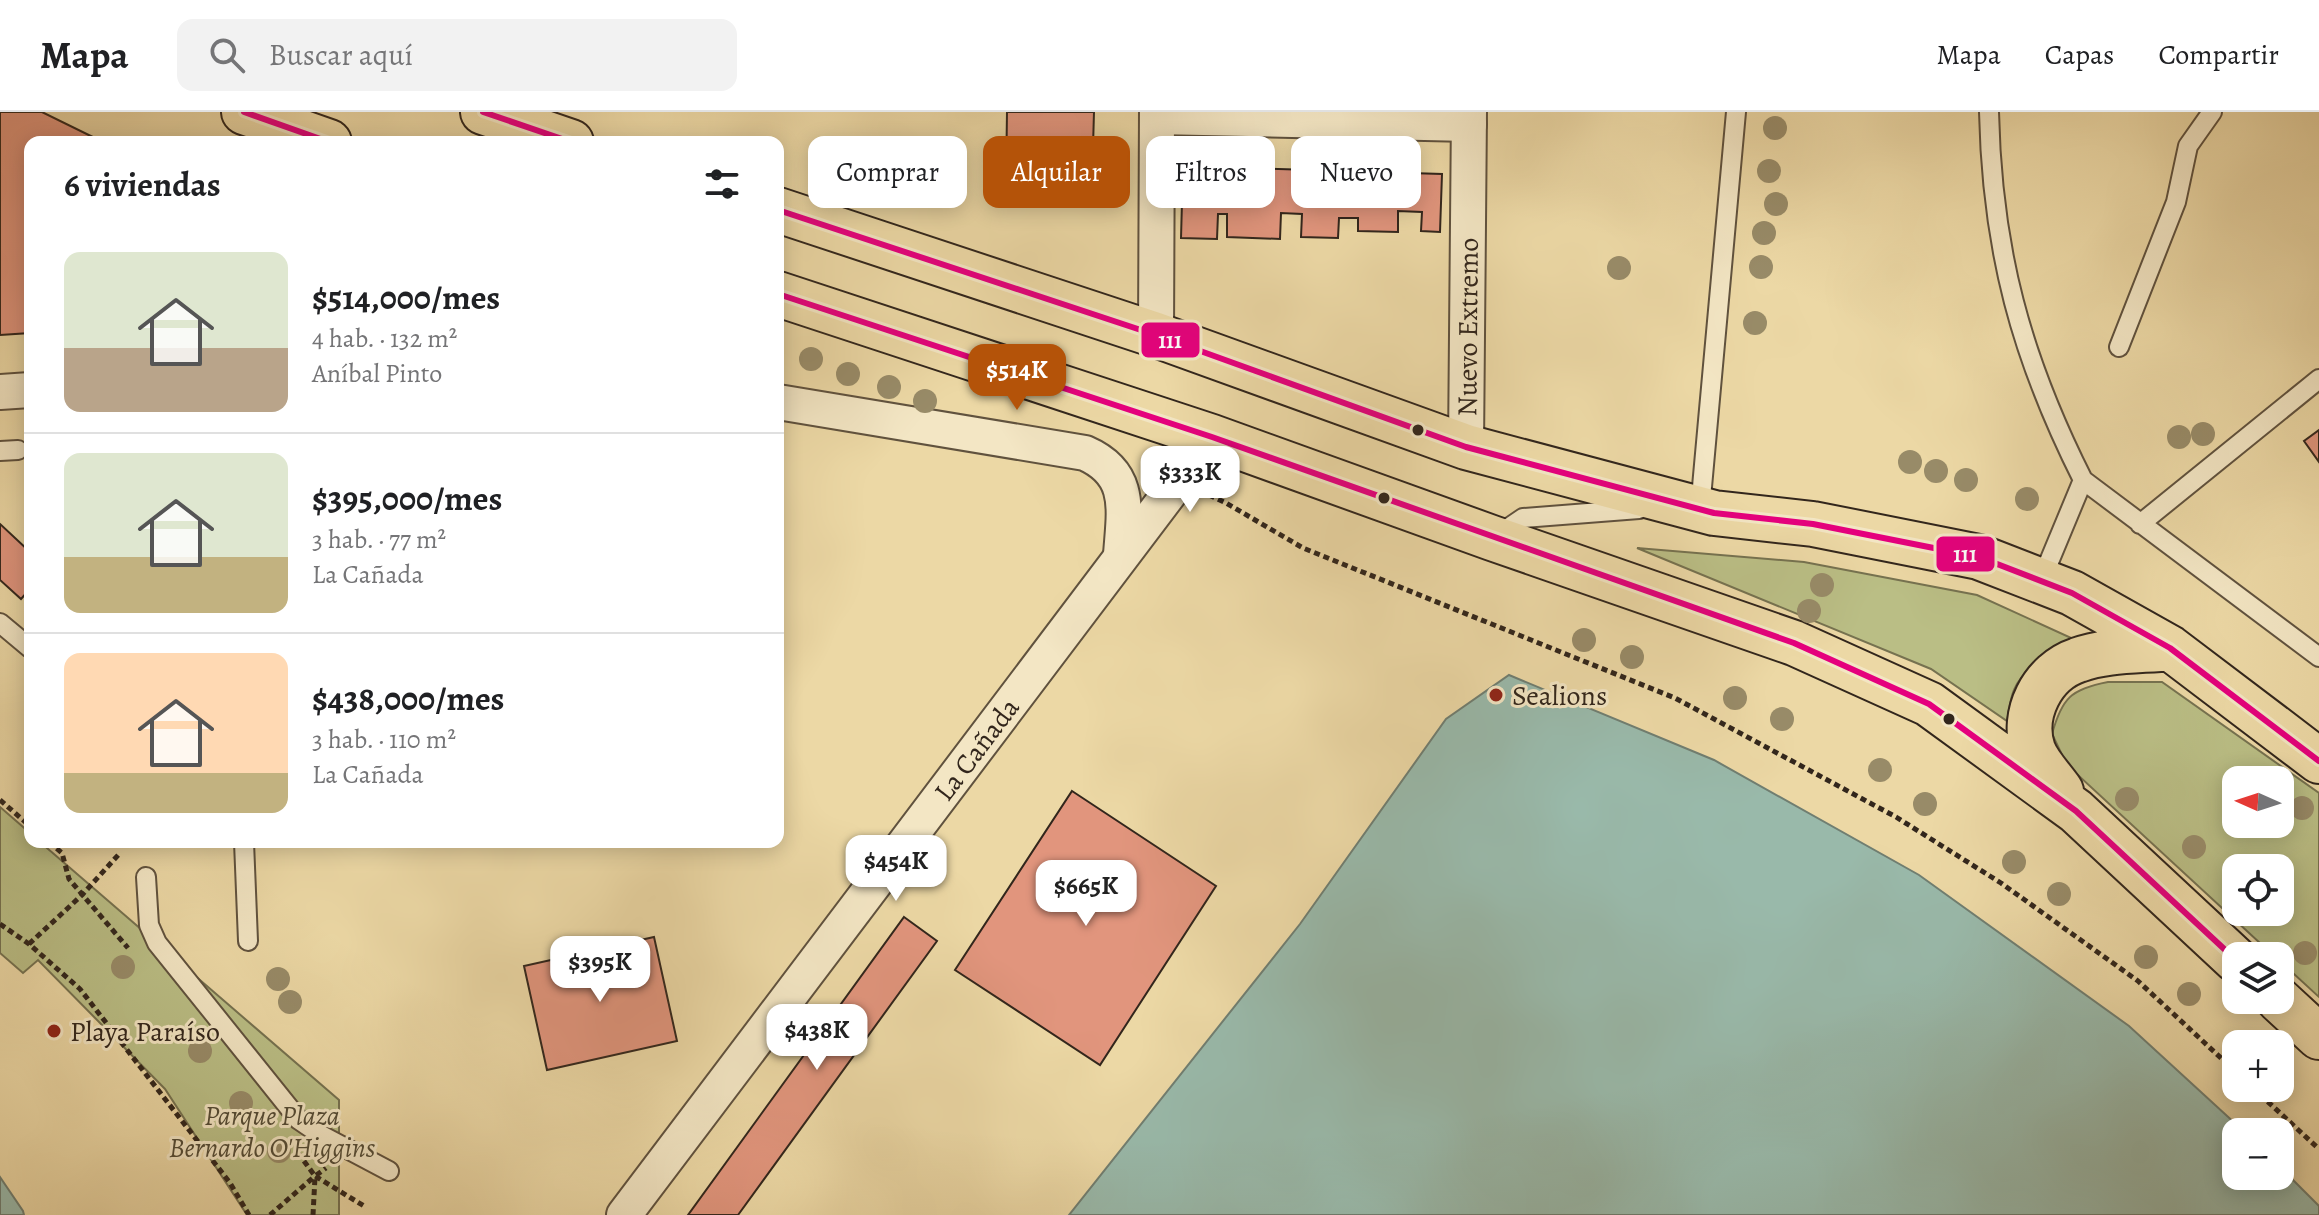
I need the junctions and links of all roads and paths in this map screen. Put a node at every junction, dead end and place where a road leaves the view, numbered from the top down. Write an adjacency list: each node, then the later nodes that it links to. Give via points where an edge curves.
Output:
1 (244, 112): 9 (highway)
2 (483, 112): 8 (highway)
3 (1736, 112): 23 (lane)
4 (1989, 112): 21 (lane, via 2006,277 2042,393)
5 (2212, 112): 14 (lane, via 2188,146 2176,202)
6 (1157, 114): 7 (street); 13 (street)
7 (1469, 118): 20 (street, Nuevo Extremo)
8 (526, 127): 10 (highway)
9 (312, 136)
10 (553, 136)
11 (784, 212): 13 (highway)
12 (784, 296): 19 (highway)
13 (1156, 335): 20 (highway)
14 (2119, 347)
15 (2319, 379): 24 (lane)
16 (24, 390): 17 (street)
17 (0, 392)
18 (784, 403): 26 (street, via 1085,453 1105,461 1125,501)
19 (1212, 437): 22 (street, La Cañada); 25 (highway)
20 (1466, 447): 23 (highway)
21 (2083, 480): 24 (lane); 27 (lane)
22 (1174, 487): 26 (street, La Cañada); 45 (path, via 1226,503 1303,548 1675,698 1869,802 2001,883 2138,981)
23 (1700, 509): 25 (lane, via 1612,509 1523,518); 27 (highway, via 1895,538 1979,557)
24 (2140, 524): 31 (lane)
25 (1492, 538): 34 (highway, via 1794,643 1929,704)
26 (1121, 555): 54 (street, La Cañada)
27 (2041, 581): 30 (highway)
28 (0, 623): 29 (lane)
29 (24, 643)
30 (2170, 648): 32 (highway); 34 (highway, via 2077,660 2042,687 2030,719 2034,753)
31 (2319, 657)
32 (2319, 761)
33 (0, 800): 35 (path)
34 (2076, 811): 42 (highway)
35 (24, 821)
36 (244, 848): 40 (lane)
37 (120, 853): 41 (path)
38 (146, 877): 48 (lane, via 149,925 157,943 299,1120)
39 (0, 924): 41 (path)
40 (248, 941)
41 (29, 944): 51 (path, via 80,989)
42 (2222, 947)
43 (2294, 1014): 44 (highway)
44 (2319, 1037)
45 (2222, 1059)
46 (2268, 1102): 47 (path)
47 (2319, 1149)
48 (389, 1171)
49 (315, 1176): 50 (path); 52 (path); 53 (path)
50 (364, 1206)
51 (249, 1215)
52 (270, 1215)
53 (313, 1215)
54 (624, 1215)

